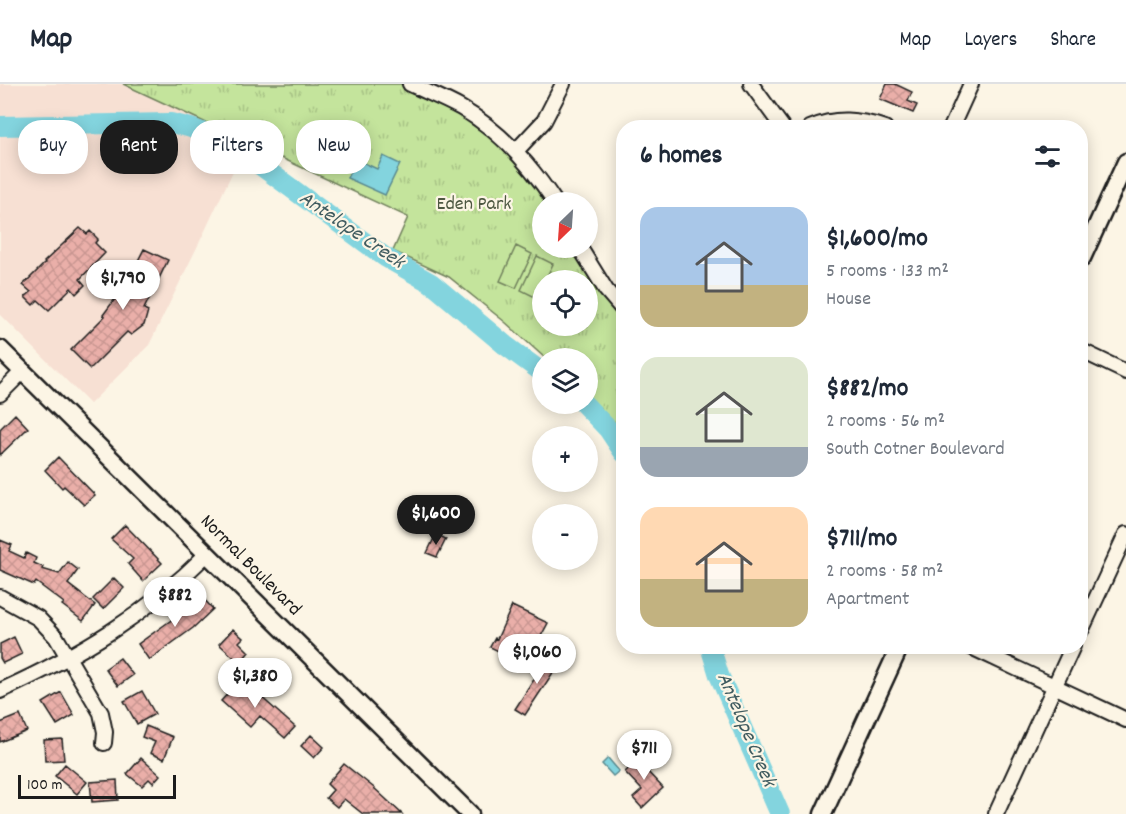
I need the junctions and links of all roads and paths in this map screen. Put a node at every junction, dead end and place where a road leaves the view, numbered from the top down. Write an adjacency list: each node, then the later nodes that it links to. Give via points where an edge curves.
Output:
1 (410, 84): 9 (street, via 467,112)
2 (563, 84): 9 (street, via 544,121)
3 (751, 84): 5 (street)
4 (971, 84): 8 (street)
5 (777, 120)
6 (836, 120): 7 (street)
7 (852, 120)
8 (955, 120)
9 (516, 151): 11 (street)
10 (1126, 162): 12 (main road)
11 (548, 192)
12 (1088, 245)
13 (586, 258): 14 (street)
14 (616, 302)
15 (0, 349): 17 (main road, Normal Boulevard)
16 (1088, 354): 18 (street)
17 (22, 371): 19 (street); 21 (main road, Normal Boulevard)
18 (1126, 372)
19 (0, 394)
20 (1126, 534): 23 (street)
21 (207, 554): 27 (street, via 146,608); 32 (main road, Normal Boulevard)
22 (0, 597): 27 (street, via 38,618)
23 (1088, 616)
24 (896, 654): 33 (main road)
25 (986, 654): 28 (street)
26 (1069, 654): 28 (street)
27 (69, 658): 29 (street); 31 (street, via 102,715)
28 (1055, 687): 30 (street); 34 (street)
29 (0, 691)
30 (1126, 720)
31 (104, 743)
32 (470, 814)
33 (823, 814)
34 (996, 814)

